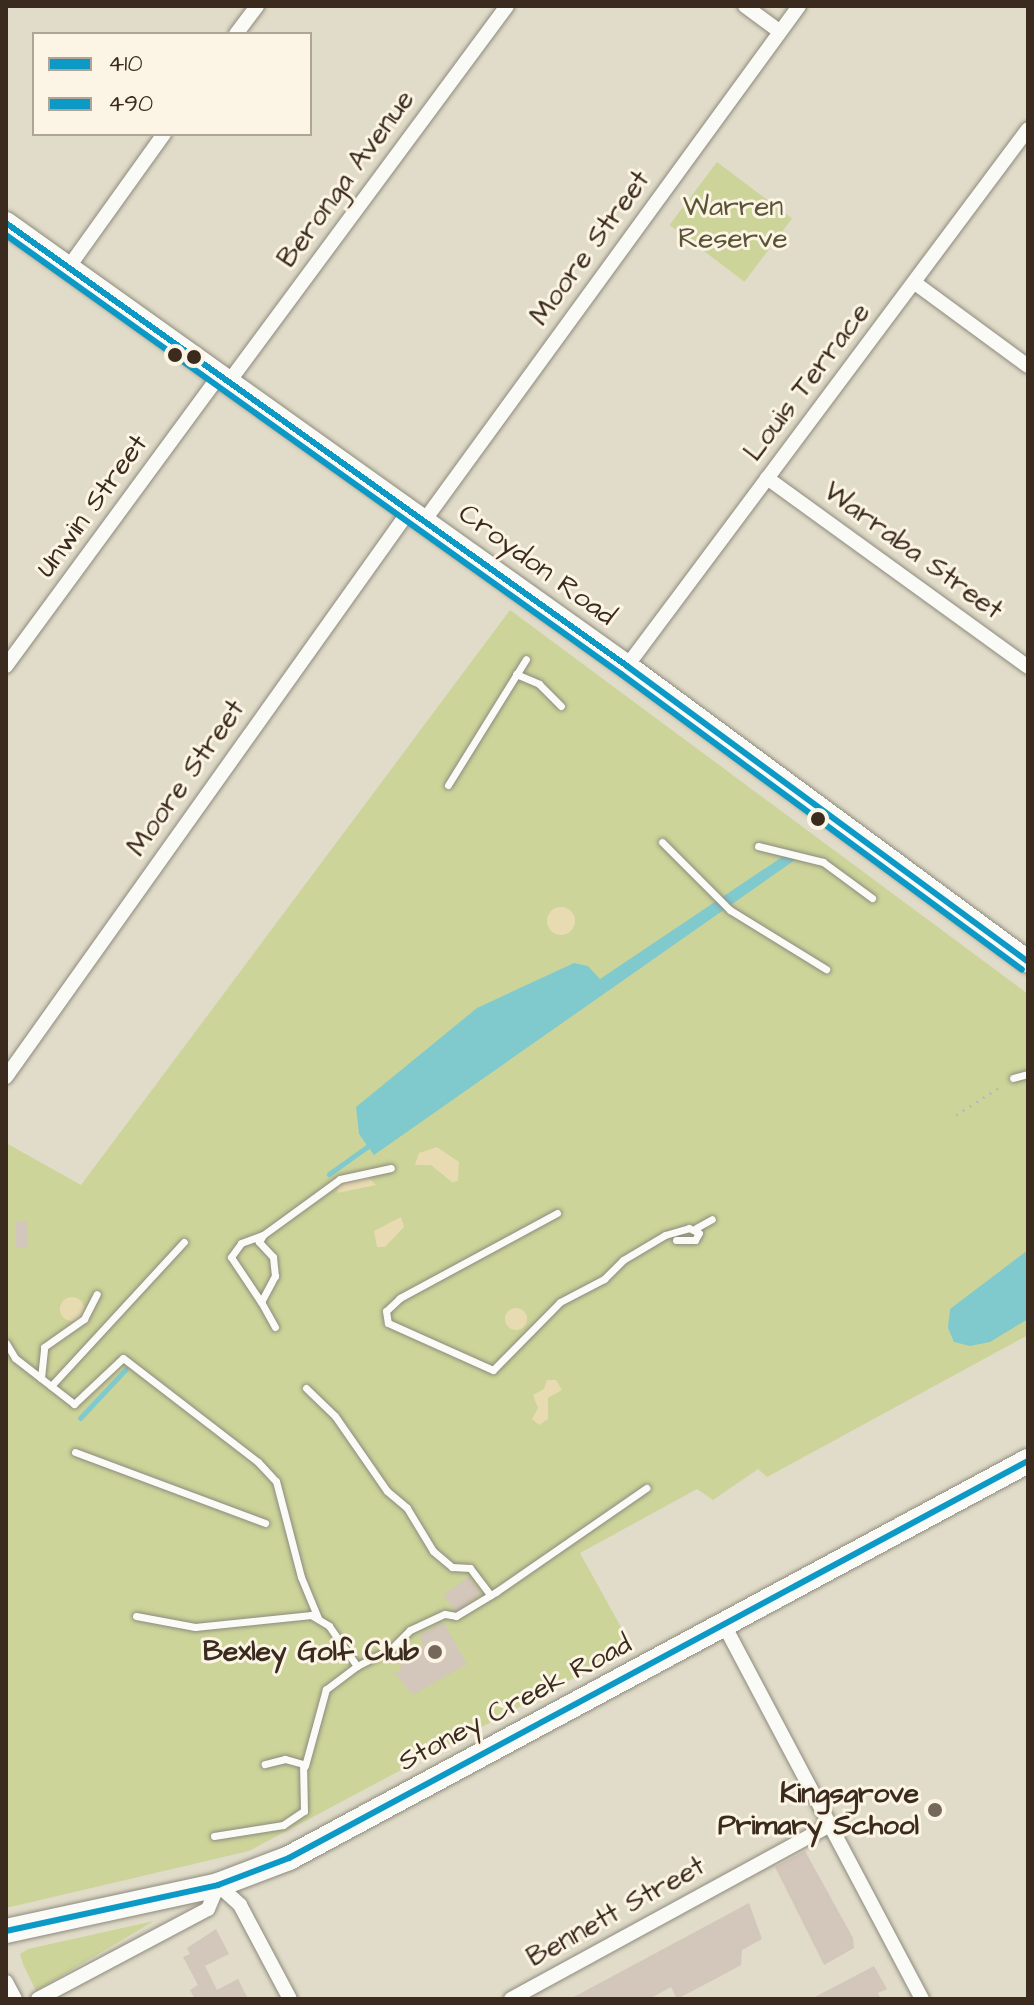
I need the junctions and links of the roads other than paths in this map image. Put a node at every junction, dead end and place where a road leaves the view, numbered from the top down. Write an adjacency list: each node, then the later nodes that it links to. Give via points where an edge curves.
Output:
1 (257, 6): 6 (street)
2 (507, 6): 13 (street, Beronga Avenue)
3 (745, 6): 5 (street)
4 (799, 6): 5 (street, Moore Street)
5 (779, 31): 15 (street, Moore Street)
6 (238, 32)
7 (1028, 129): 11 (street, Louis Terrace)
8 (163, 136): 10 (street)
9 (6, 223): 10 (main road, Croydon Road)
10 (68, 268): 13 (main road, Croydon Road)
11 (915, 283): 12 (street); 14 (street, Louis Terrace)
12 (1028, 366)
13 (224, 380): 15 (main road, Croydon Road); 17 (street, Unwin Street)
14 (767, 478): 18 (street, Louis Terrace); 19 (street, Warraba Street)
15 (416, 516): 18 (main road, Croydon Road); 29 (street, Moore Street)
16 (526, 659): 20 (lane)
17 (6, 666)
18 (627, 666): 26 (main road, Croydon Road)
19 (1028, 667)
20 (516, 674): 21 (lane, via 539,684); 22 (lane)
21 (561, 706)
22 (448, 785)
23 (662, 842): 27 (lane, via 730,910)
24 (758, 846): 25 (lane, via 823,862)
25 (872, 898)
26 (1028, 962)
27 (826, 969)
28 (1028, 1074): 30 (lane)
29 (6, 1077)
30 (1013, 1078)
31 (391, 1168): 35 (lane, via 340,1179)
32 (557, 1213): 34 (lane, via 400,1298 386,1311 388,1323 454,1356 496,1369 560,1302 604,1279 623,1260 665,1235)
33 (712, 1219): 34 (lane)
34 (696, 1228): 36 (lane, via 699,1238)
35 (263, 1235): 39 (lane, via 259,1242 273,1257 275,1276); 39 (lane, via 231,1250 236,1268)
36 (676, 1240)
37 (184, 1242): 43 (lane)
38 (97, 1294): 42 (lane, via 84,1319 44,1347)
39 (261, 1302): 40 (lane)
40 (275, 1327)
41 (6, 1343): 42 (lane, via 15,1358)
42 (41, 1378): 43 (lane)
43 (51, 1386): 51 (lane, via 78,1403 123,1358 258,1462 276,1481 301,1577)
44 (306, 1388): 49 (lane, via 335,1416 387,1491 407,1508 433,1551 452,1567 470,1568)
45 (75, 1452): 48 (lane, via 100,1465 159,1479)
46 (1028, 1461): 52 (main road, Stoney Creek Road)
47 (646, 1488): 49 (lane)
48 (265, 1523)
49 (490, 1595): 53 (lane, via 456,1616 445,1614 410,1630 392,1648)
50 (136, 1616): 51 (lane, via 195,1627 252,1617)
51 (318, 1618): 53 (lane, via 340,1637)
52 (724, 1625): 56 (street); 58 (main road, Stoney Creek Road, via 323,1841)
53 (357, 1666): 55 (lane, via 326,1689)
54 (265, 1764): 55 (lane, via 285,1759)
55 (305, 1766): 57 (lane, via 301,1815 264,1829)
56 (830, 1825): 64 (street, Bennett Street); 65 (street)
57 (214, 1836)
58 (218, 1885): 59 (main road, Stoney Creek Road); 62 (street, via 208,1909); 63 (street, via 240,1905)
59 (6, 1931)
60 (6, 1982): 61 (street)
61 (15, 1999)
62 (38, 1999)
63 (290, 1999)
64 (511, 1999)
65 (922, 1999)

